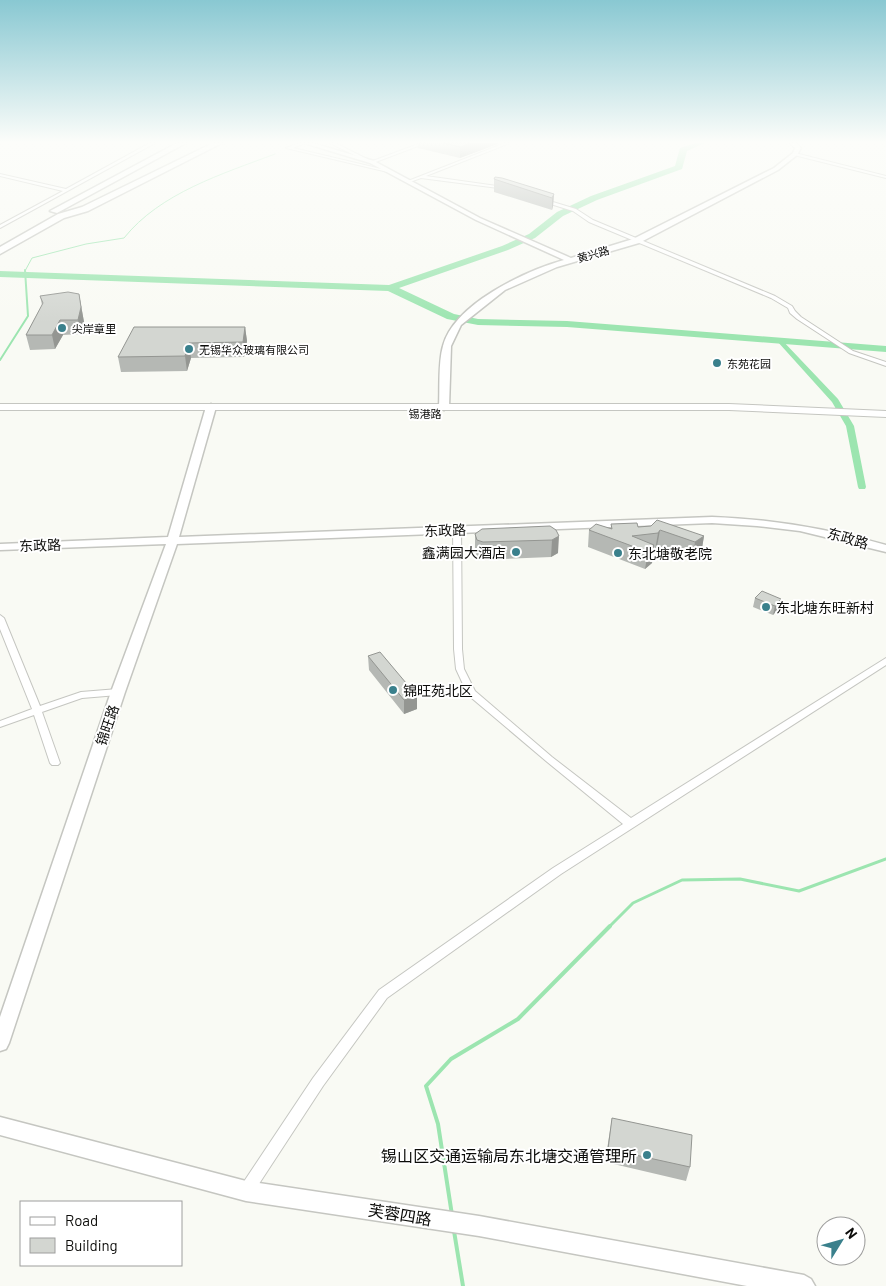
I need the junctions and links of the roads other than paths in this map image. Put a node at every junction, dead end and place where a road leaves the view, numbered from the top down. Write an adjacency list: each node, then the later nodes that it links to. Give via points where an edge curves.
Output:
1 (43, 203): 9 (street)
2 (69, 203): 10 (highway)
3 (84, 203): 8 (highway)
4 (96, 203): 8 (highway)
5 (449, 203): 13 (street)
6 (552, 203): 11 (street, via 585,214 590,222)
7 (711, 203): 11 (street, 黄兴路)
8 (61, 216): 12 (highway)
9 (0, 227)
10 (0, 241)
11 (636, 241): 13 (street, 黄兴路); 14 (street, via 773,297 852,352)
12 (0, 251)
13 (570, 260): 16 (street, 黄兴路, via 502,288 457,324 447,346)
14 (886, 364)
15 (0, 407): 17 (main road, 锡港路)
16 (444, 407): 17 (main road, 锡港路); 19 (main road, 锡港路, via 737,407)
17 (210, 410): 18 (main road, 锡港路); 19 (main road, 锡港路); 24 (street, 锦旺路)
18 (0, 413)
19 (834, 413): 20 (main road, 锡港路)
20 (850, 414): 21 (main road); 22 (main road)
21 (886, 414)
22 (886, 420)
23 (457, 527): 24 (street, 东政路); 26 (street, 东政路, via 740,516 826,526); 28 (street, 东政路, via 743,520 825,531); 35 (street, via 458,650 460,669 471,693)
24 (174, 538): 25 (street, 东政路); 27 (street, 东政路); 31 (street, 锦旺路)
25 (0, 542)
26 (886, 544)
27 (0, 547)
28 (886, 549)
29 (0, 618): 32 (street)
30 (886, 661): 35 (street)
31 (118, 692): 32 (street, via 81,695); 36 (street, 锦旺路)
32 (37, 711): 33 (street); 34 (street)
33 (0, 724)
34 (55, 764)
35 (630, 824): 38 (street, via 557,871 383,994 318,1082)
36 (0, 1043)
37 (0, 1126): 38 (street, 芙蓉四路)
38 (246, 1191): 39 (street, 芙蓉四路, via 479,1226)
39 (804, 1286)

